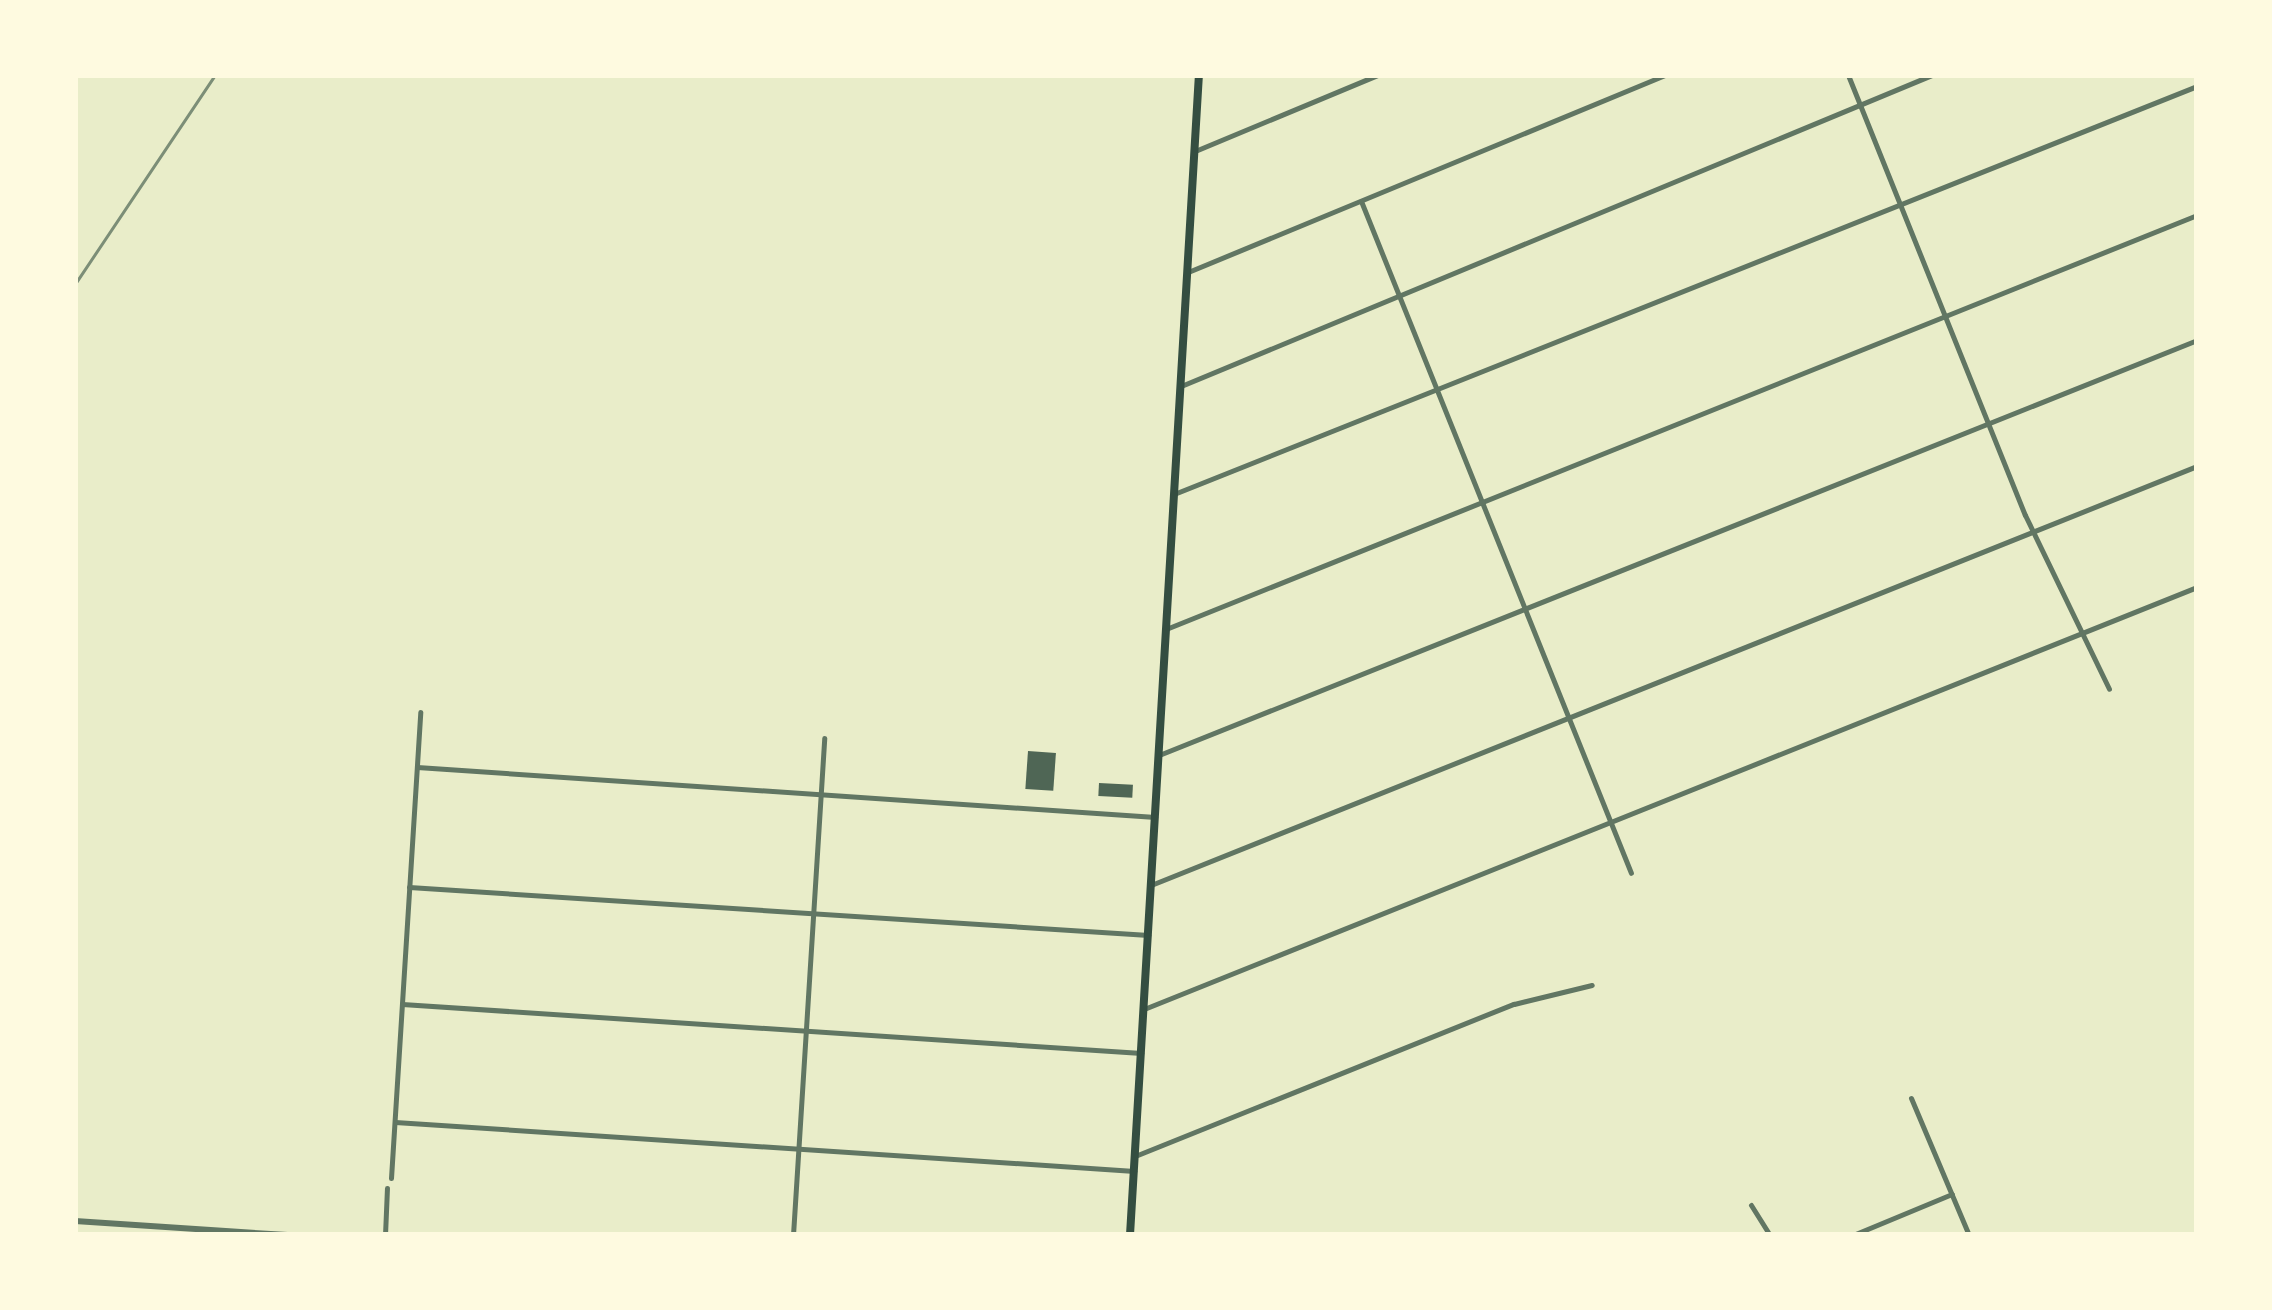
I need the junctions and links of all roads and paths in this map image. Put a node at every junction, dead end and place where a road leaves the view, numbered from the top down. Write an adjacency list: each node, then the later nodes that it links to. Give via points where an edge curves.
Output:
1 (1199, 75): 8 (main road)
2 (1378, 75): 8 (street)
3 (1665, 75): 9 (street)
4 (1848, 75): 7 (street)
5 (1932, 75): 7 (street)
6 (2197, 86): 10 (street)
7 (1860, 105): 10 (street); 13 (street)
8 (1194, 151): 12 (main road)
9 (1360, 200): 12 (street); 13 (street)
10 (1900, 202): 14 (street); 17 (street)
11 (2197, 214): 14 (street)
12 (1188, 272): 16 (main road)
13 (1399, 296): 16 (street); 17 (street)
14 (1945, 314): 18 (street); 21 (street)
15 (2197, 340): 18 (street)
16 (1181, 386): 20 (main road)
17 (1436, 388): 20 (street); 21 (street)
18 (1989, 423): 22 (street); 24 (street)
19 (2197, 466): 22 (street)
20 (1174, 494): 25 (main road)
21 (1481, 501): 24 (street); 25 (street)
22 (2033, 532): 26 (street); 29 (street)
23 (2197, 587): 26 (street)
24 (1524, 609): 29 (street); 31 (street)
25 (1166, 629): 31 (main road)
26 (2082, 634): 27 (street); 35 (street)
27 (2110, 689)
28 (420, 712): 32 (street)
29 (1568, 718): 35 (street); 37 (street)
30 (824, 738): 33 (street)
31 (1159, 756): 34 (main road)
32 (417, 767): 33 (street); 38 (street)
33 (821, 794): 34 (street); 39 (street)
34 (1155, 817): 37 (main road)
35 (1610, 823): 36 (street); 43 (street)
36 (1630, 873)
37 (1151, 885): 40 (main road)
38 (410, 887): 39 (street); 42 (street)
39 (815, 913): 40 (street); 44 (street)
40 (1148, 935): 43 (main road)
41 (1592, 985): 49 (street, via 1514,1004)
42 (402, 1004): 44 (street); 47 (street)
43 (1144, 1009): 45 (main road)
44 (806, 1031): 45 (street); 48 (street)
45 (1141, 1053): 49 (main road)
46 (1911, 1098): 53 (street)
47 (395, 1122): 48 (street); 51 (street)
48 (799, 1149): 50 (street); 58 (street)
49 (1135, 1156): 50 (main road)
50 (1134, 1171): 59 (main road)
51 (390, 1178)
52 (387, 1188): 57 (street)
53 (1952, 1194): 61 (street); 62 (street)
54 (1751, 1206): 60 (street)
55 (75, 1222): 56 (street)
56 (288, 1235)
57 (386, 1235)
58 (794, 1235)
59 (1130, 1235)
60 (1770, 1235)
61 (1853, 1235)
62 (1969, 1235)

